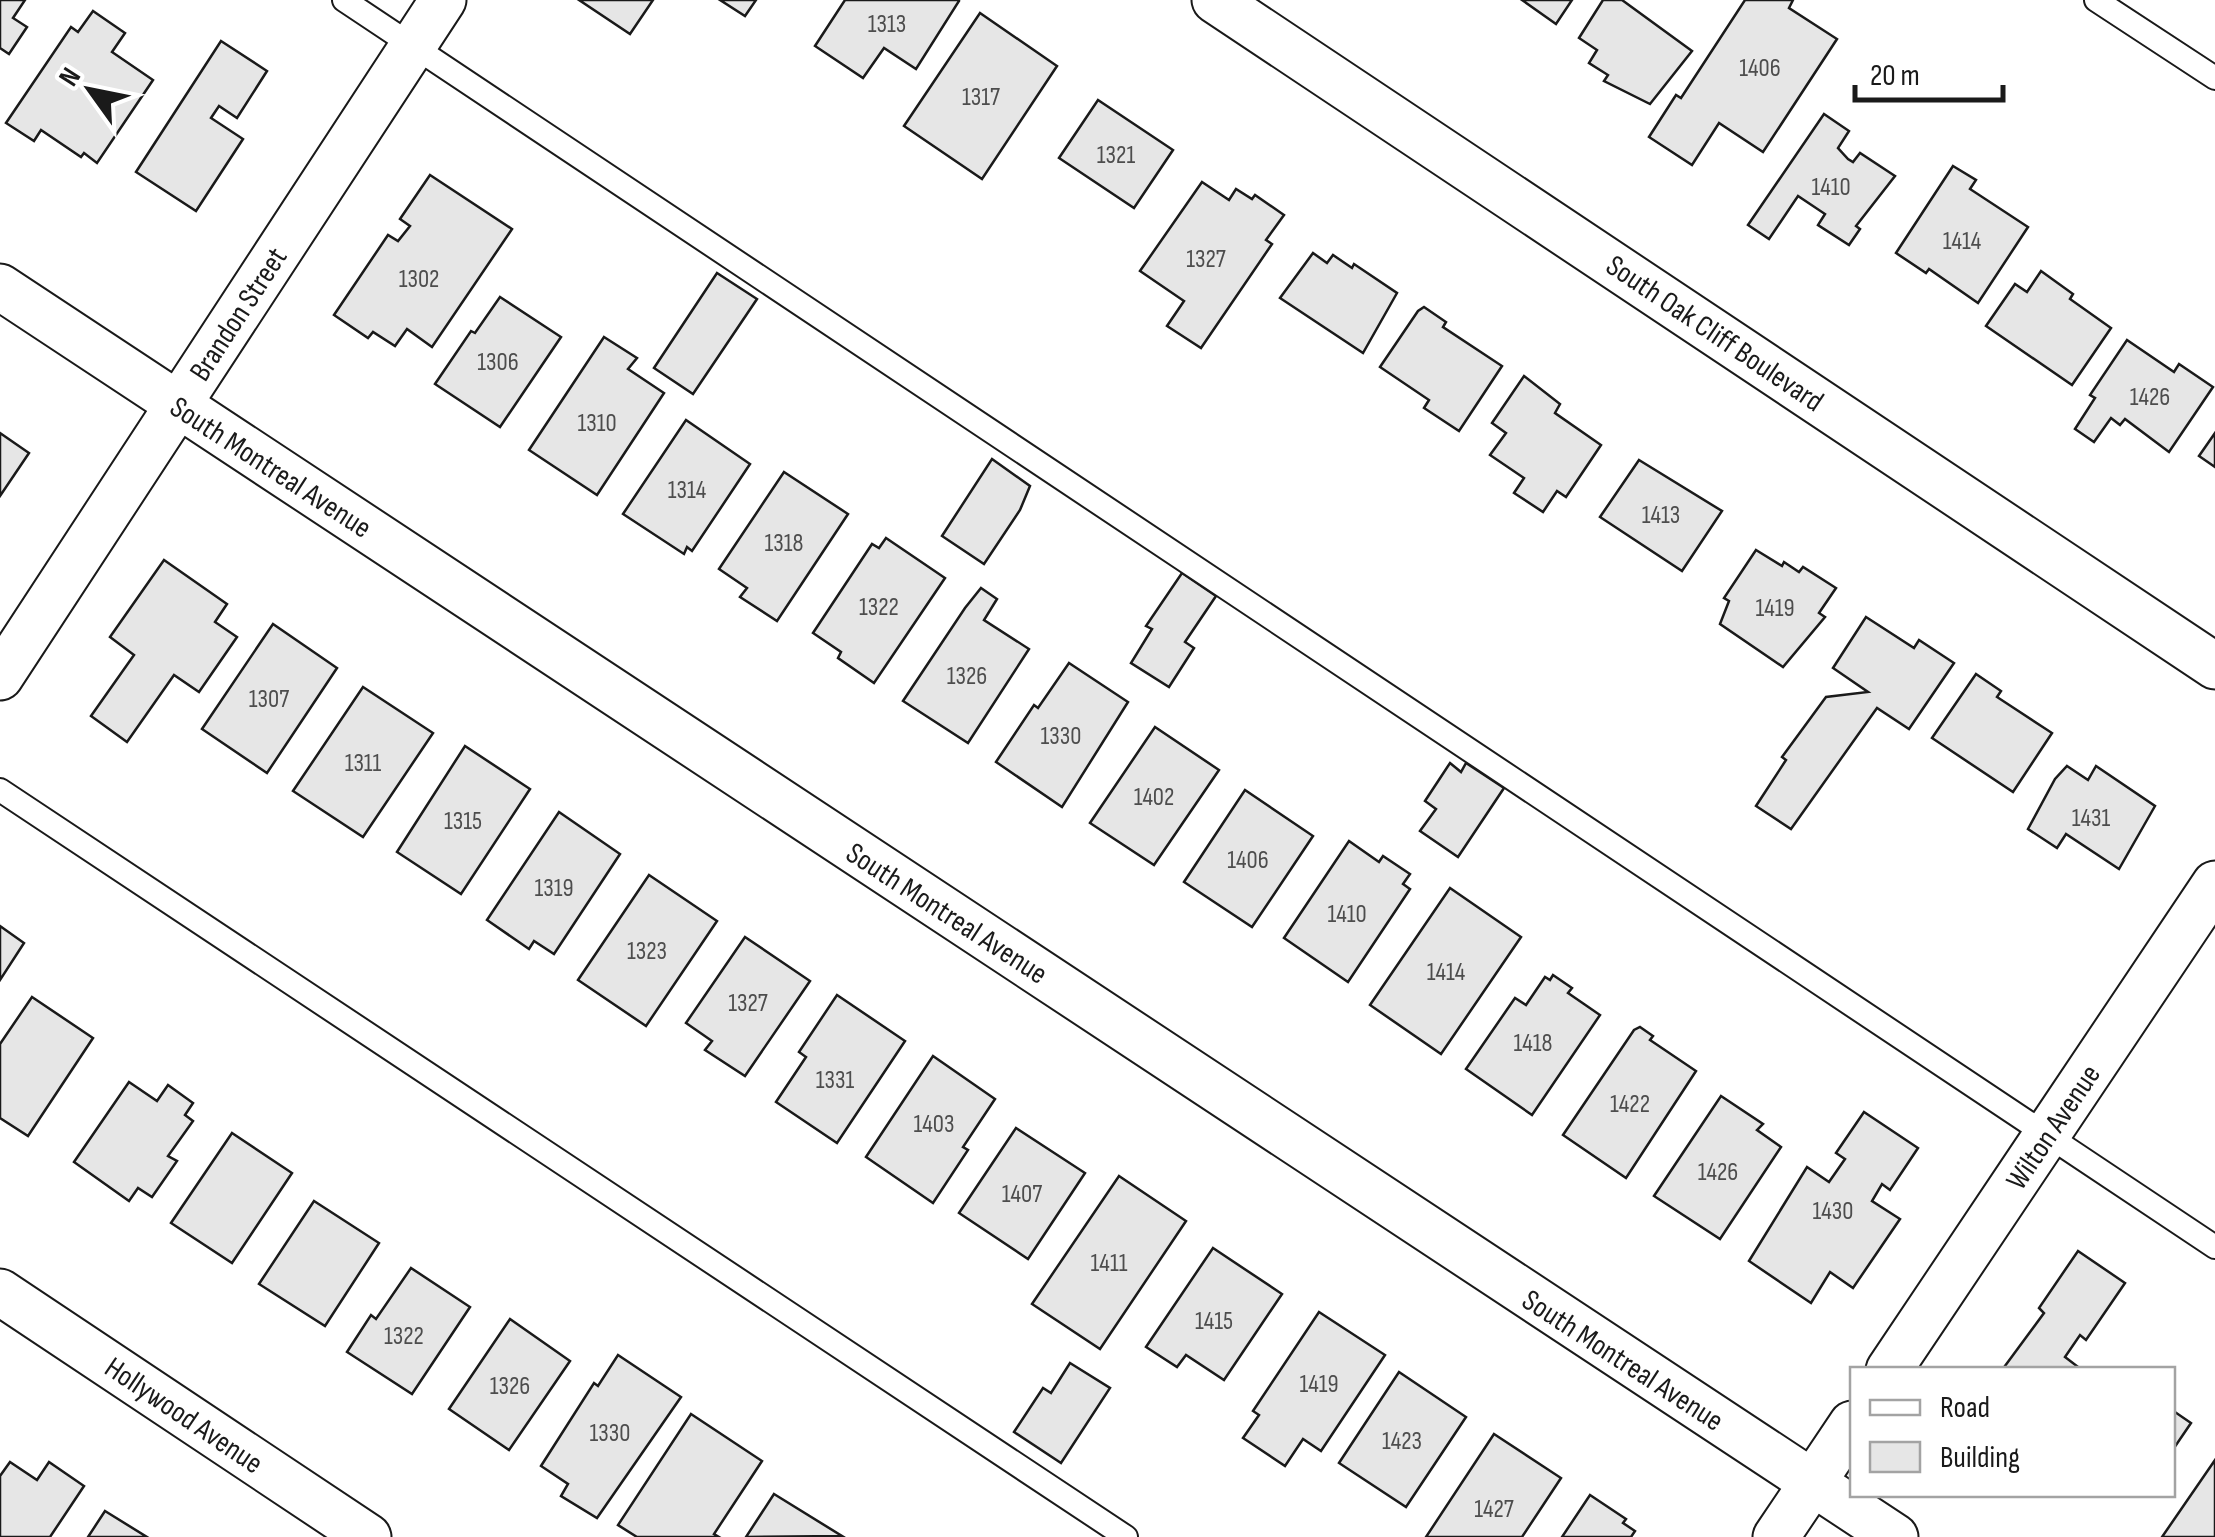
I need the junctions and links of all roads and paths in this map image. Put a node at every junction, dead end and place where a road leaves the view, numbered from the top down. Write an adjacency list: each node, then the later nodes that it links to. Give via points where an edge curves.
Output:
1 (344, 0): 5 (lane)
2 (443, 0): 5 (street, Brandon Street)
3 (1215, 0): 9 (street, South Oak Cliff Boulevard)
4 (2096, 0): 6 (lane)
5 (413, 46): 8 (street, Brandon Street); 13 (lane)
6 (2215, 78)
7 (0, 287): 8 (street, South Montreal Avenue)
8 (178, 406): 10 (street, Brandon Street); 18 (street, South Montreal Avenue)
9 (2215, 666)
10 (0, 677)
11 (0, 790): 20 (lane)
12 (2215, 884): 13 (street, Wilton Avenue)
13 (2049, 1134): 14 (lane); 16 (street, Wilton Avenue)
14 (2215, 1247)
15 (0, 1292): 19 (street, Hollywood Avenue)
16 (1892, 1367)
17 (1850, 1427): 18 (street)
18 (1812, 1483): 21 (street); 22 (street, South Montreal Avenue)
19 (368, 1537)
20 (1126, 1537)
21 (1776, 1537)
22 (1895, 1537)

